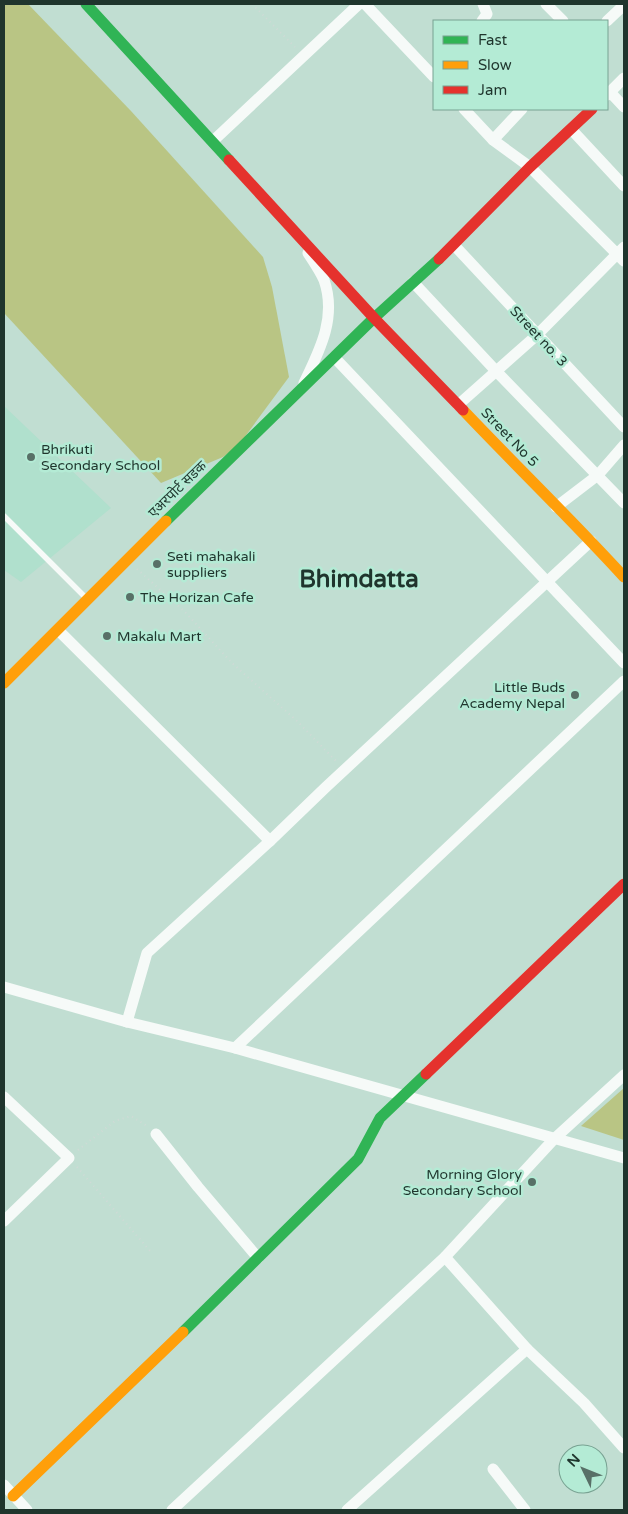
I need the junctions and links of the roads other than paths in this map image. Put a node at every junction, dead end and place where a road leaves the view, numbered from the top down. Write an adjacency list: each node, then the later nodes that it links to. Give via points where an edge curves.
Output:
1 (86, 4): 20 (street, Street No 5)
2 (359, 4): 20 (street)
3 (365, 4): 11 (street)
4 (483, 4): 8 (street, via 487,14)
5 (563, 4): 7 (street)
6 (624, 5): 10 (street)
7 (550, 8): 9 (street)
8 (483, 20)
9 (562, 20)
10 (608, 20)
11 (433, 73)
12 (624, 78): 13 (street)
13 (608, 94): 14 (street)
14 (624, 107)
15 (465, 110): 19 (street)
16 (521, 110): 19 (street)
17 (591, 110): 18 (street, एअरपोर्ट सडक)
18 (571, 129): 21 (street, एअरपोर्ट सडक); 22 (street)
19 (493, 140): 21 (street)
20 (212, 141): 23 (street, Street No 5)
21 (530, 168): 24 (street, एअरपोर्ट सडक); 25 (street)
22 (624, 186)
23 (298, 236): 27 (street, Street No 5); 31 (street, via 324,280 328,300 326,333)
24 (454, 245): 26 (street, एअरपोर्ट सडक); 28 (street, Street no. 3)
25 (622, 254): 28 (street)
26 (413, 282): 27 (street, एअरपोर्ट सडक); 30 (street)
27 (374, 318): 29 (street, एअरपोर्ट सडक); 32 (street, Street No 5)
28 (537, 334): 30 (street); 33 (street, Street no. 3)
29 (334, 357): 31 (street, एअरपोर्ट सडक); 41 (street)
30 (496, 371): 32 (street); 35 (street)
31 (301, 389): 42 (street, एअरपोर्ट सडक)
32 (458, 405): 37 (street, Street No 5)
33 (624, 427)
34 (624, 445): 35 (street)
35 (598, 475): 36 (street); 37 (street)
36 (624, 503)
37 (556, 507): 39 (street, Street No 5)
38 (4, 516): 42 (lane)
39 (591, 541): 40 (street, Street No 5); 41 (street)
40 (624, 577)
41 (547, 582): 44 (street); 47 (street)
42 (87, 599): 43 (street, एअरपोर्ट सडक)
43 (58, 630): 46 (street, एअरपोर्ट सडक); 47 (street)
44 (624, 662)
45 (624, 681): 51 (street)
46 (4, 683)
47 (270, 841): 50 (street, via 147,953)
48 (624, 884): 53 (street)
49 (4, 987): 50 (street)
50 (127, 1022): 51 (street)
51 (236, 1048): 53 (street)
52 (624, 1075): 56 (street)
53 (403, 1096): 56 (street); 60 (street, via 380,1118 358,1159)
54 (4, 1097): 58 (street, via 69,1158)
55 (156, 1134): 60 (street)
56 (554, 1139): 57 (street); 59 (street)
57 (624, 1158)
58 (4, 1221)
59 (445, 1257): 61 (street); 67 (street)
60 (258, 1258): 65 (street)
61 (527, 1349): 62 (street, via 584,1403); 68 (street)
62 (624, 1448)
63 (493, 1469): 69 (street)
64 (4, 1485): 65 (street)
65 (13, 1496): 66 (street)
66 (27, 1510)
67 (172, 1510)
68 (347, 1510)
69 (525, 1510)

